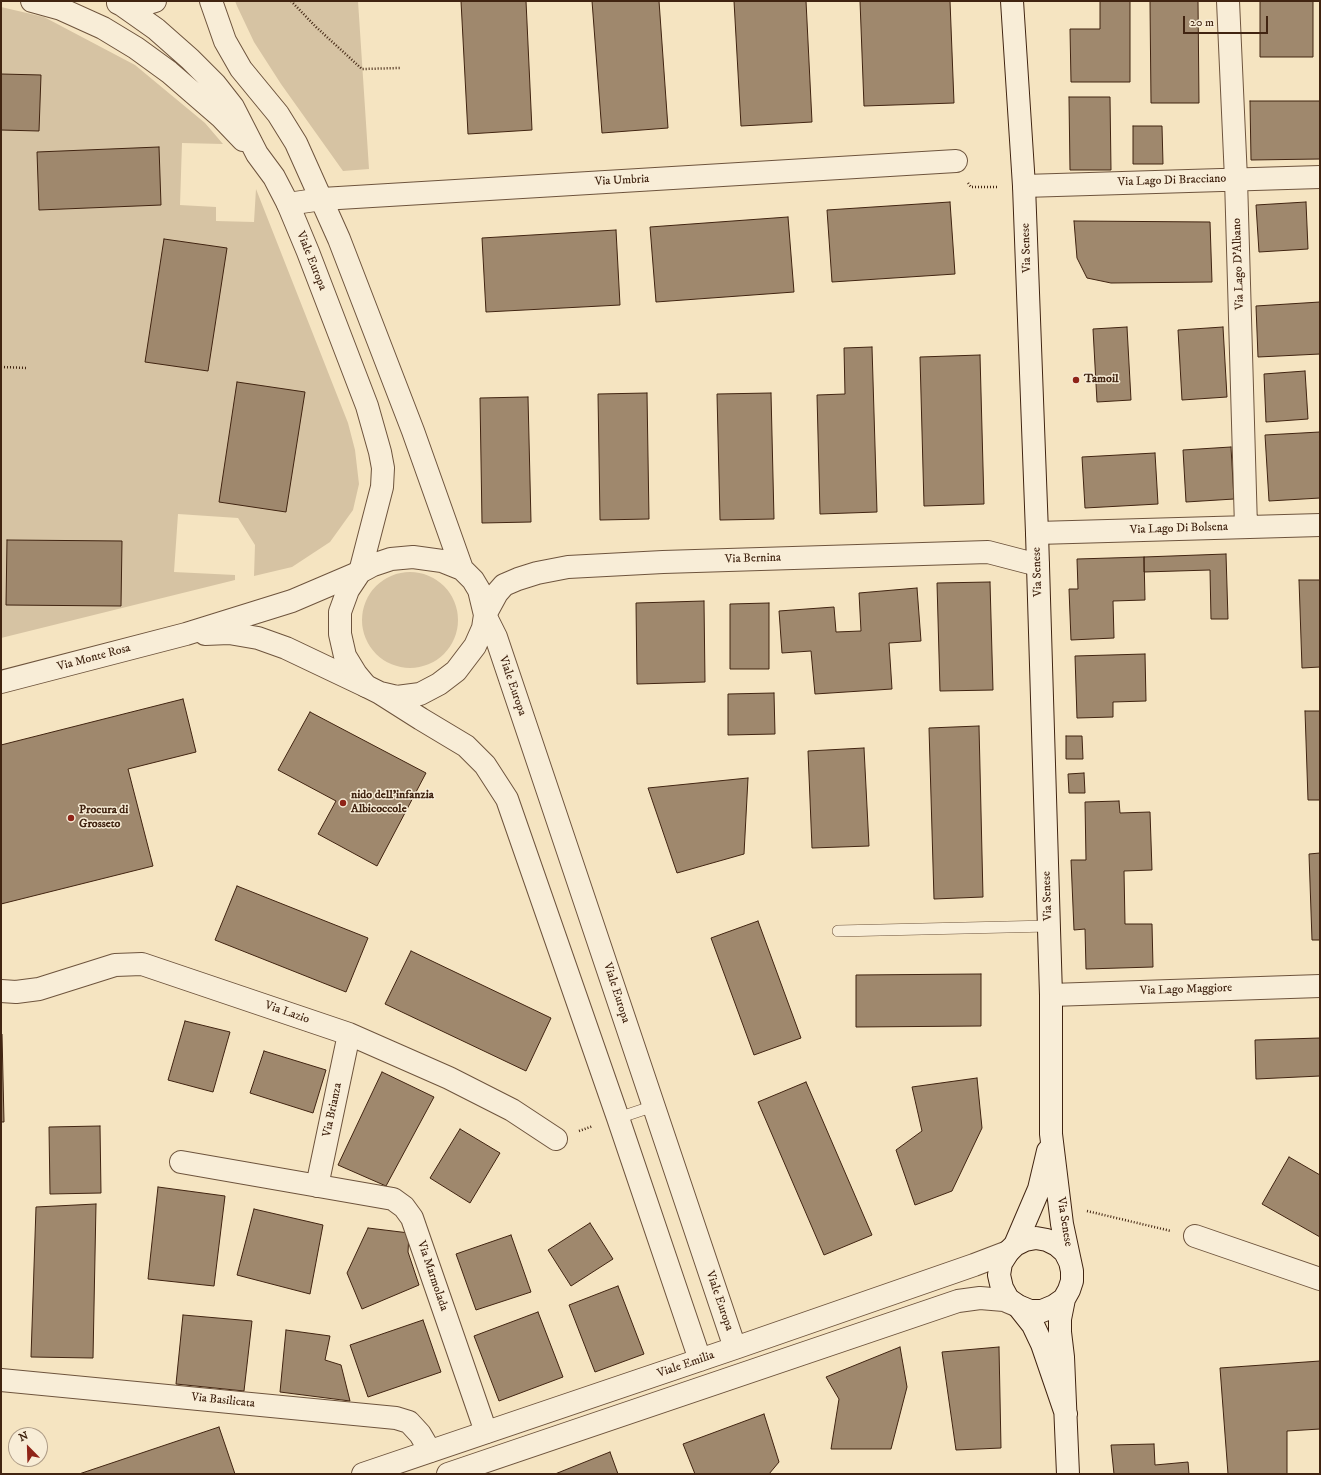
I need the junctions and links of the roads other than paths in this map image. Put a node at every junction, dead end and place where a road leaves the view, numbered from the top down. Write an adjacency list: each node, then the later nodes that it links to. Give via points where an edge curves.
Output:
1 (32, 1): 7 (street, via 61,9 103,28 136,48 169,72 221,117)
2 (155, 1): 5 (street, Viale Europa, via 142,5)
3 (211, 1): 12 (street, Viale Europa, via 225,41 241,69 278,114 296,143)
4 (1228, 1): 10 (street, Via Lago D'Albano)
5 (116, 3): 7 (street, Viale Europa, via 156,28 215,84 233,107)
6 (1012, 4): 11 (street, Via Senese)
7 (258, 154): 13 (street, Viale Europa)
8 (956, 161): 12 (street, Via Umbria)
9 (1320, 177): 10 (street, Via Lago Di Bracciano)
10 (1236, 179): 11 (street, Via Lago Di Bracciano); 15 (street, Via Lago D'Albano)
11 (1024, 186): 16 (street, Via Senese)
12 (322, 199): 13 (street, Via Umbria); 18 (street, Viale Europa, via 340,239 410,424)
13 (288, 204): 19 (street, Viale Europa, via 367,406 380,452 382,487)
14 (1320, 524): 15 (street, Via Lago Di Bolsena)
15 (1246, 527): 16 (street, Via Lago Di Bolsena)
16 (1037, 534): 17 (street, Via Senese)
17 (1038, 565): 20 (street, Via Bernina, via 988,552 568,567 537,573 504,585 496,593); 24 (street, Via Senese)
18 (462, 569): 19 (street, Viale Europa, via 442,561 413,557 391,558); 20 (street, Viale Europa, via 479,590)
19 (360, 572): 21 (street, Via Monte Rosa, via 292,601); 23 (street, Viale Europa, via 348,590 340,612 340,634 345,656 356,674)
20 (485, 615): 23 (street, Viale Europa, via 483,628 475,646 456,671 439,684 420,694 397,697); 30 (street, Viale Europa, via 498,645)
21 (186, 634): 22 (street, Via Monte Rosa); 23 (street, Via Monte Rosa, via 229,634 258,638 286,648)
22 (1, 682)
23 (373, 690): 31 (street, Viale Europa, via 466,746 485,765 507,799)
24 (1049, 926): 25 (lane); 28 (street, Via Senese)
25 (838, 931)
26 (1320, 986): 28 (street, Via Lago Maggiore)
27 (1, 992): 29 (street, Via Lazio, via 39,989 115,965 142,964)
28 (1051, 995): 32 (street, Via Senese)
29 (349, 1034): 33 (street, Via Lazio, via 449,1078 512,1110); 35 (street, Via Brianza)
30 (654, 1106): 31 (lane); 42 (street, Viale Europa)
31 (618, 1118): 43 (street, Viale Europa)
32 (1051, 1134): 37 (street, Via Senese, via 1046,1167 1039,1189); 38 (street, Via Senese, via 1062,1224)
33 (556, 1139)
34 (181, 1162): 35 (street, Via Marmolada)
35 (317, 1186): 48 (street, Via Marmolada, via 393,1199 404,1206 412,1218)
36 (1195, 1236): 39 (street)
37 (1011, 1248): 38 (street, Via Senese, via 1025,1240 1047,1240 1065,1252); 41 (street, Via Senese, via 1001,1262 999,1275 1008,1299); 42 (street, Viale Emilia, via 974,1265)
38 (1070, 1262): 40 (street, Via Senese, via 1072,1281)
39 (1320, 1279)
40 (1064, 1299): 41 (street, via 1042,1311 1030,1311); 47 (street, Via Senese, via 1060,1326)
41 (1018, 1306): 44 (street, via 1004,1300 980,1298 958,1301); 47 (street, Via Senese, via 1033,1325 1042,1344)
42 (735, 1348): 43 (street, Viale Emilia); 44 (street, Viale Europa)
43 (700, 1360): 46 (street, Viale Europa); 48 (street, Viale Emilia)
44 (744, 1373): 46 (street)
45 (1, 1380): 49 (street, Via Basilicata, via 396,1418 409,1422)
46 (709, 1385): 51 (street)
47 (1066, 1414): 52 (street, Via Senese)
48 (486, 1432): 49 (street, Viale Emilia)
49 (430, 1451): 50 (street, Viale Emilia)
50 (363, 1474)
51 (448, 1474)
52 (1068, 1474)

